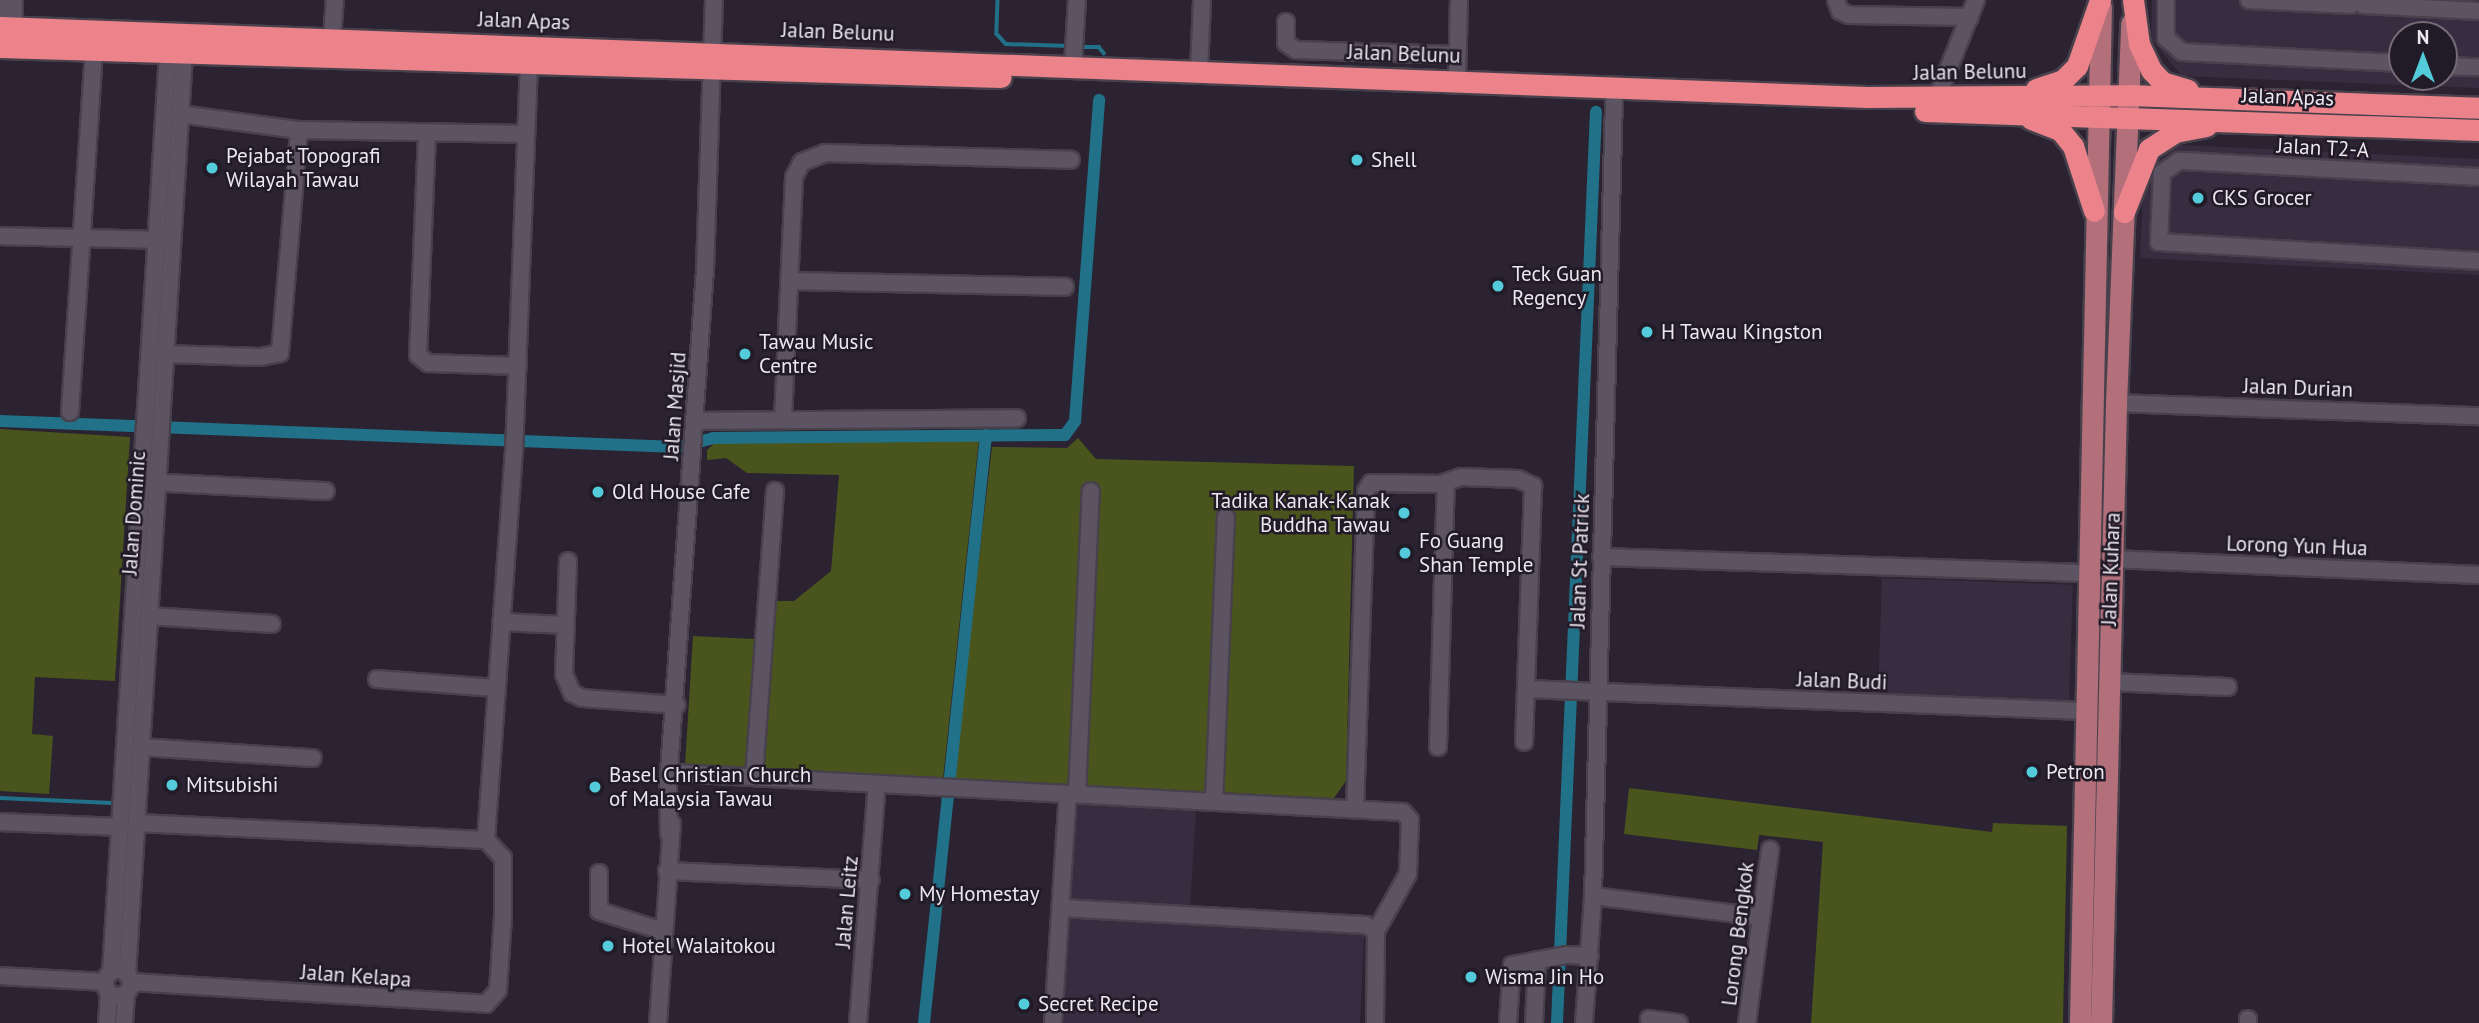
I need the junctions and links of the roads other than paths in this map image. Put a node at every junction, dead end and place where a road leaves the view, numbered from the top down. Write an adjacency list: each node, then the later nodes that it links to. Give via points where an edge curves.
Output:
1 (2, 0): 17 (street)
2 (14, 0): 17 (street)
3 (335, 0): 19 (street)
4 (714, 0): 25 (street, Jalan Masjid)
5 (1077, 0): 23 (street)
6 (1202, 0): 30 (street)
7 (1459, 0): 24 (street)
8 (1836, 0): 15 (street, via 1840,11 1849,15)
9 (1976, 0): 15 (street)
10 (2101, 0): 34 (highway, via 2077,66 2063,80); 35 (main road, Jalan Kuhara)
11 (2132, 0): 36 (main road, Jalan Kuhara); 38 (highway, via 2144,58 2162,82)
12 (2166, 0): 27 (street, via 2166,38 2182,52)
13 (2249, 0): 14 (street)
14 (2479, 10)
15 (1970, 17): 32 (street)
16 (1286, 22): 24 (street, via 1286,43 1296,50)
17 (5, 27): 18 (highway, Jalan Apas)
18 (160, 32): 19 (highway, Jalan Apas); 22 (highway)
19 (332, 39): 25 (highway, Jalan Apas)
20 (0, 47): 21 (highway, Jalan Apas)
21 (94, 50): 22 (highway, Jalan Apas); 49 (street)
22 (176, 52): 26 (highway, Jalan Apas); 39 (street, Jalan Dominic); 50 (street, Jalan Dominic)
23 (1074, 53): 25 (highway, Jalan Belunu); 30 (highway, Jalan Belunu)
24 (1458, 55): 31 (street)
25 (711, 59): 26 (highway, Jalan Apas); 33 (highway, Jalan Belunu); 62 (street, Jalan Masjid)
26 (529, 62): 43 (street)
27 (2388, 63)
28 (2458, 66): 29 (street)
29 (2479, 67)
30 (1199, 71): 31 (highway, Jalan Belunu)
31 (1457, 81): 32 (highway, Jalan Belunu)
32 (1937, 97): 34 (highway, Jalan Belunu)
33 (1614, 100): 34 (highway, Jalan Belunu); 69 (street, Jalan St Patrick)
34 (2003, 105): 35 (highway, Jalan Belunu); 46 (highway, via 2060,130 2081,164)
35 (2096, 105): 36 (highway, Jalan Apas); 46 (main road, Jalan Kuhara)
36 (2129, 105): 38 (highway, Jalan Apas); 47 (main road, Jalan Kuhara)
37 (2479, 108): 38 (highway, Jalan Apas)
38 (2243, 109): 41 (highway, Jalan Apas); 47 (highway, via 2162,139 2140,162)
39 (180, 114): 40 (street); 50 (street, Jalan Dominic)
40 (299, 130): 42 (street); 54 (street, via 280,353 260,357)
41 (2473, 132)
42 (427, 133): 43 (street); 55 (street, via 418,355 428,362)
43 (526, 134): 55 (street)
44 (1071, 160): 52 (street, via 825,153 808,157 794,177)
45 (2479, 177): 51 (street, Jalan T2-A, via 2179,161 2162,173 2159,243)
46 (2094, 211): 72 (main road, Jalan Kuhara)
47 (2124, 212): 56 (main road, Jalan Kuhara)
48 (0, 236): 49 (street)
49 (82, 238): 50 (street); 57 (street)
50 (164, 240): 54 (street, Jalan Dominic); 58 (street, Jalan Dominic)
51 (2479, 261)
52 (789, 281): 53 (street); 61 (street)
53 (1065, 288)
54 (165, 354): 58 (street, Jalan Dominic)
55 (518, 366): 75 (street)
56 (2116, 403): 59 (street, Jalan Durian); 70 (main road, Jalan Kuhara)
57 (70, 412)
58 (153, 415): 63 (street, Jalan Dominic)
59 (2479, 416)
60 (1017, 418): 61 (street)
61 (783, 420): 62 (street)
62 (696, 426): 84 (street, Jalan Masjid)
63 (149, 482): 65 (street); 74 (street, Jalan Dominic); 99 (street, Jalan Dominic)
64 (1446, 483): 82 (street, via 1461,477 1518,478 1533,486); 88 (street); 96 (street, via 1375,482 1366,488)
65 (326, 491)
66 (775, 491): 92 (street)
67 (1091, 491): 94 (street)
68 (1226, 517): 95 (street)
69 (1601, 557): 72 (street); 83 (street, Jalan St Patrick)
70 (2112, 559): 73 (street, Lorong Yun Hua); 79 (main road, Jalan Kuhara)
71 (568, 561): 77 (street)
72 (2090, 573): 85 (main road, Jalan Kuhara)
73 (2479, 575)
74 (149, 616): 76 (street); 87 (street, Jalan Dominic)
75 (501, 622): 77 (street); 81 (street)
76 (272, 624)
77 (565, 625): 84 (street, via 564,674 572,693 582,698)
78 (377, 679): 81 (street)
79 (2108, 682): 80 (street); 127 (main road, Jalan Kuhara, via 2102,960 2090,972)
80 (2228, 687)
81 (496, 688): 101 (street)
82 (1526, 689): 83 (street, Jalan Budi); 86 (street)
83 (1598, 693): 85 (street, Jalan Budi); 106 (street, Jalan St Patrick)
84 (677, 705): 89 (street, Jalan Masjid)
85 (2085, 711): 127 (main road, Jalan Kuhara)
86 (1524, 742)
87 (141, 747): 90 (street); 98 (street, Jalan Dominic)
88 (1438, 747)
89 (673, 749): 91 (street, Jalan Masjid); 100 (street, Jalan Masjid, via 666,818)
90 (313, 758)
91 (676, 773): 92 (street); 100 (street, Jalan Masjid)
92 (754, 777): 93 (street)
93 (877, 784): 94 (street); 105 (street, Jalan Leitz)
94 (1073, 794): 95 (street); 107 (street)
95 (1214, 801): 96 (street)
96 (1355, 809): 109 (street, via 1403,812 1410,820 1408,874)
97 (0, 822): 99 (street)
98 (136, 823): 101 (street); 114 (street, Jalan Dominic)
99 (120, 827): 114 (street, Jalan Dominic)
100 (669, 834): 103 (street, Jalan Masjid)
101 (486, 840): 114 (street, Jalan Kelapa, via 503,858 498,990 486,1004)
102 (1770, 850): 108 (street, Lorong Bengkok)
103 (667, 871): 105 (street); 110 (street, Jalan Masjid)
104 (598, 873): 110 (street, via 599,911)
105 (871, 880): 119 (street, Jalan Leitz)
106 (1593, 896): 108 (street); 111 (street, Jalan St Patrick)
107 (1061, 908): 109 (street, via 1350,924); 120 (street)
108 (1761, 917): 126 (street, Lorong Bengkok)
109 (1376, 930): 121 (street)
110 (663, 931): 118 (street, Jalan Masjid)
111 (1590, 956): 112 (street); 124 (street, Jalan St Patrick)
112 (1537, 960): 122 (street, via 1512,965); 123 (street)
113 (0, 976): 114 (street, Jalan Kelapa)
114 (118, 983): 116 (street, Jalan Dominic); 117 (street, Jalan Dominic)
115 (1649, 1019): 125 (street)
116 (107, 1023)
117 (124, 1023)
118 (658, 1023)
119 (858, 1023)
120 (1054, 1023)
121 (1375, 1023)
122 (1508, 1023)
123 (1534, 1023)
124 (1584, 1023)
125 (1679, 1023)
126 (1747, 1023)
127 (2087, 1023)

